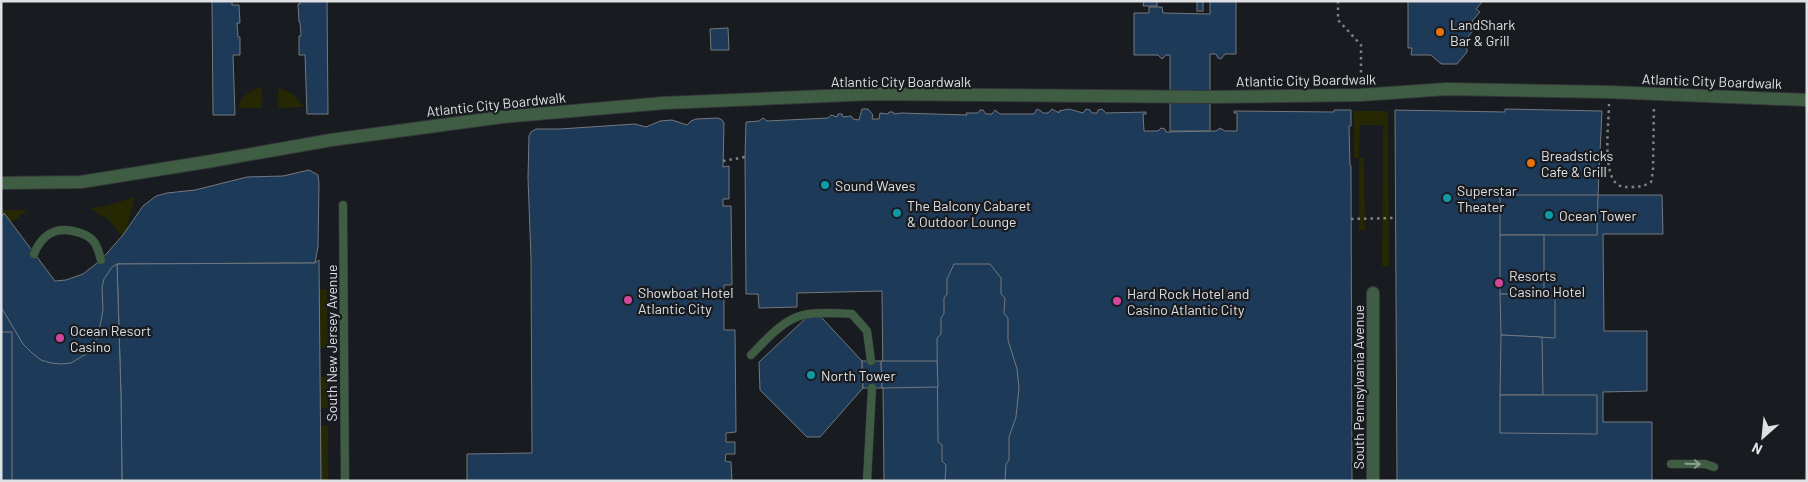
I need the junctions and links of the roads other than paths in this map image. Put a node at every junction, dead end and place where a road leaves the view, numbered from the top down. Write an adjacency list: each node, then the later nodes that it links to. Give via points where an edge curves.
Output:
1 (1807, 100): 2 (street, Atlantic City Boardwalk, via 1447,89 1360,95 1210,97 872,94 664,103 502,117 330,140 81,182)
2 (1, 183)
3 (343, 205): 12 (lane, South New Jersey Avenue)
4 (34, 254): 5 (lane, via 50,233 67,230 85,234 92,240)
5 (101, 260)
6 (1373, 293): 14 (street, South Pennsylvania Avenue)
7 (751, 355): 8 (lane, via 769,336 797,316 832,312 852,314 867,331)
8 (872, 361)
9 (872, 388): 13 (lane)
10 (1671, 464): 11 (lane, one-way to 11)
11 (1714, 467)
12 (345, 481)
13 (867, 481)
14 (1373, 481)

